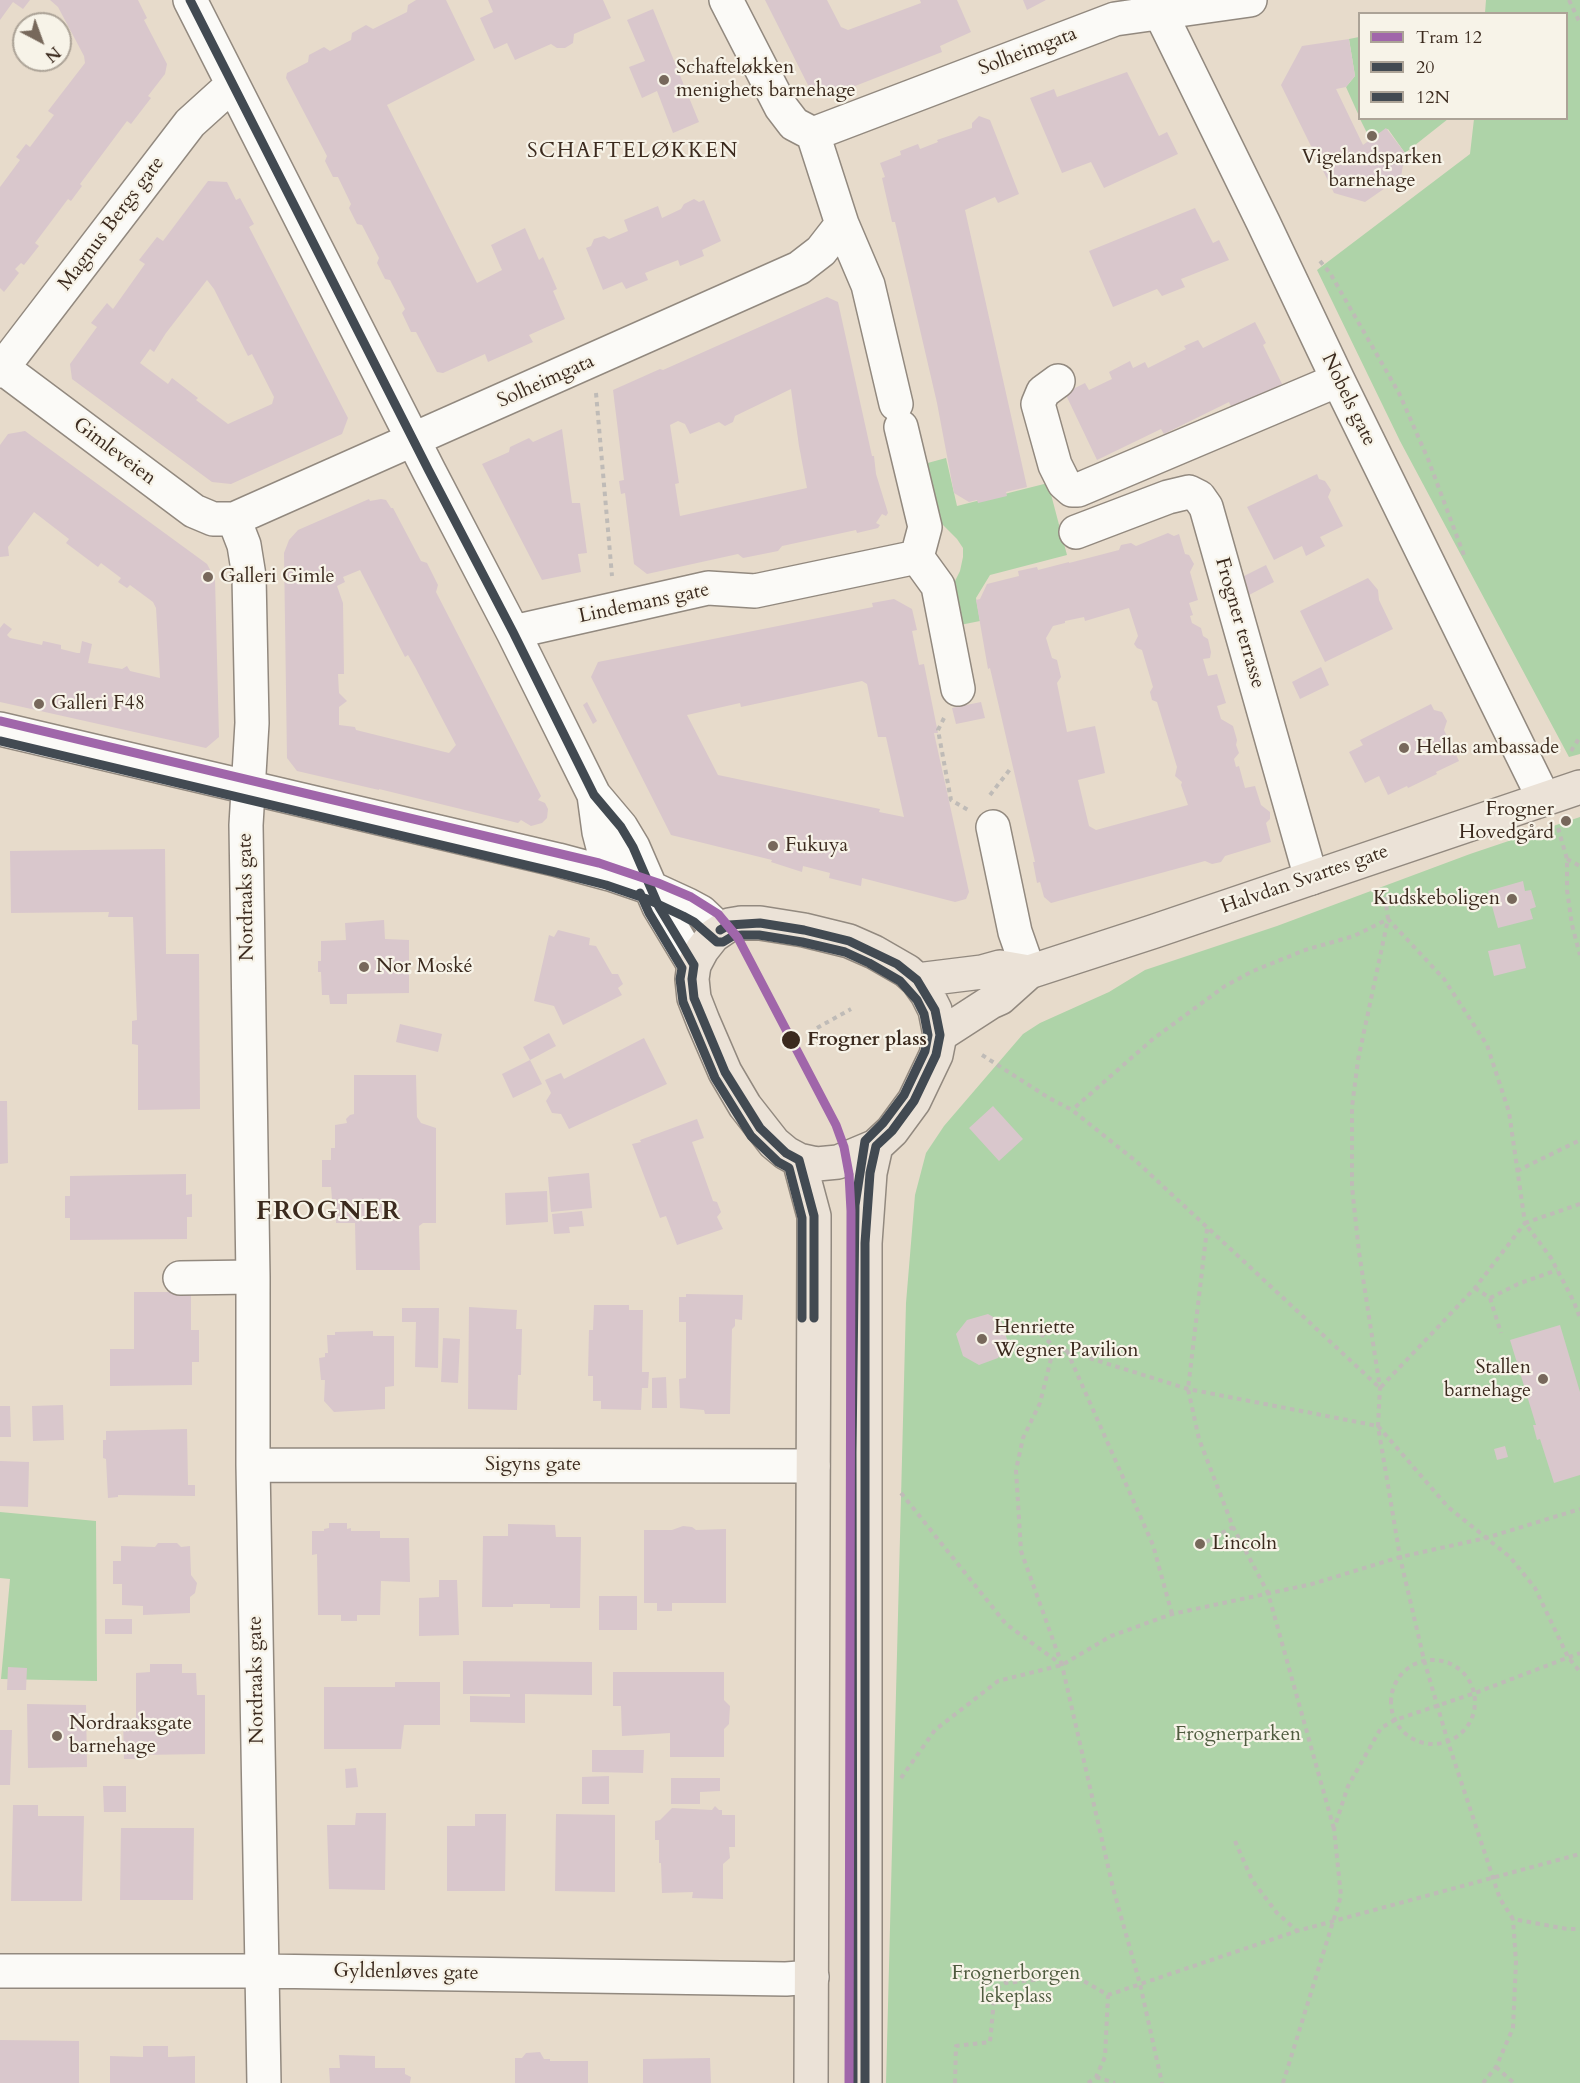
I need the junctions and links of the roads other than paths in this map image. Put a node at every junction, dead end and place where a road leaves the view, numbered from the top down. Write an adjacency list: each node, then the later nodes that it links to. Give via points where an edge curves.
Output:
1 (190, 0): 5 (street)
2 (726, 0): 6 (street, via 781,107 794,124)
3 (1250, 0): 4 (street, Solheimgata)
4 (1157, 6): 6 (street, Solheimgata, via 1115,18); 9 (street, Nobels gate)
5 (232, 85): 8 (street, Magnus Bergs gate, via 189,123); 11 (street)
6 (813, 134): 7 (street)
7 (842, 224): 11 (street, Solheimgata, via 821,251 799,268); 14 (street, via 868,285 925,527)
8 (1, 369): 12 (street, Gimleveien, via 194,511 213,519)
9 (1338, 380): 10 (street, via 1078,490 1064,483 1055,465 1038,404 1043,392); 21 (street, Nobels gate)
10 (1058, 381)
11 (413, 440): 12 (street, Solheimgata); 15 (street)
12 (234, 519): 18 (street, Nordraaks gate, via 244,545 249,576 252,723)
13 (1076, 532): 24 (street, Frogner terrasse, via 1168,496 1189,492 1203,502)
14 (916, 557): 15 (street, Lindemans gate, via 755,591 708,588); 16 (street, via 938,586)
15 (513, 632): 20 (street)
16 (958, 689)
17 (0, 729): 18 (street)
18 (247, 787): 23 (street); 33 (street, Nordraaks gate)
19 (1580, 787): 21 (main road, Halvdan Svartes gate)
20 (594, 795): 23 (street); 25 (street, via 621,827)
21 (1549, 809): 24 (main road, Halvdan Svartes gate)
22 (984, 821): 28 (street)
23 (610, 874): 25 (street)
24 (1311, 878): 28 (main road, Halvdan Svartes gate)
25 (651, 888): 26 (street, via 701,912); 27 (street)
26 (720, 930): 27 (main road); 29 (main road, via 741,922 760,923 849,941 897,964)
27 (694, 965): 32 (main road, via 694,998 725,1071 760,1128)
28 (1029, 972): 29 (main road, Halvdan Svartes gate, via 1000,967); 30 (main road, Halvdan Svartes gate, via 1000,998)
29 (917, 980): 30 (main road, via 935,1010)
30 (940, 1035): 31 (main road, via 936,1055 914,1101)
31 (876, 1146): 32 (main road, via 838,1162 818,1164); 42 (main road, via 867,1205 864,1452)
32 (799, 1160): 36 (main road, via 814,1216)
33 (253, 1277): 34 (street); 35 (street, Nordraaks gate)
34 (180, 1278)
35 (253, 1465): 36 (street, Sigyns gate); 38 (street, Nordraaks gate)
36 (813, 1466): 39 (main road)
37 (0, 1971): 38 (street, Gyldenløves gate)
38 (262, 1971): 39 (street, Gyldenløves gate); 40 (street, Nordraaks gate)
39 (812, 1977): 41 (main road)
40 (264, 2083)
41 (812, 2083)
42 (865, 2083)

